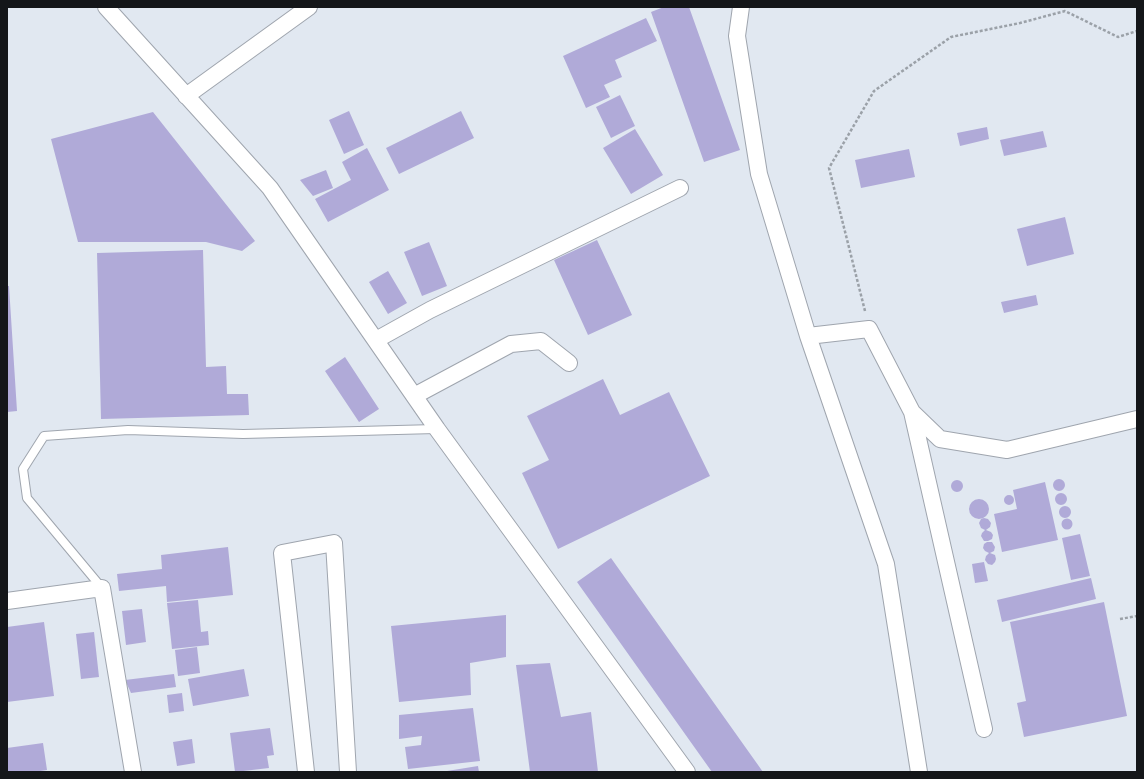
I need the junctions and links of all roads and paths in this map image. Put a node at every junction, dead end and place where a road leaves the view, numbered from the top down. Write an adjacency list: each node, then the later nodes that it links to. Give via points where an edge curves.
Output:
1 (106, 7): 5 (street)
2 (309, 7): 5 (street)
3 (741, 7): 8 (street, via 737,36 759,174)
4 (1137, 31): 7 (path, via 1118,37 1065,11 951,37 874,91 829,168)
5 (186, 96): 9 (street, via 270,188)
6 (680, 188): 9 (street, via 430,310)
7 (869, 329): 8 (street); 12 (street)
8 (808, 336): 24 (street, via 886,564)
9 (376, 340): 11 (street)
10 (569, 363): 11 (street, via 541,341 511,344)
11 (414, 396): 14 (street)
12 (912, 412): 13 (street, via 940,439 1008,450); 19 (street)
13 (1137, 419)
14 (437, 429): 15 (lane, via 243,434 128,430 44,436 23,469 27,498); 23 (street)
15 (102, 588): 16 (street); 20 (street)
16 (7, 601)
17 (1137, 616): 18 (path)
18 (1120, 619)
19 (984, 729)
20 (133, 772)
21 (306, 772): 22 (street, via 282,553 334,543)
22 (348, 772)
23 (687, 772)
24 (919, 772)

